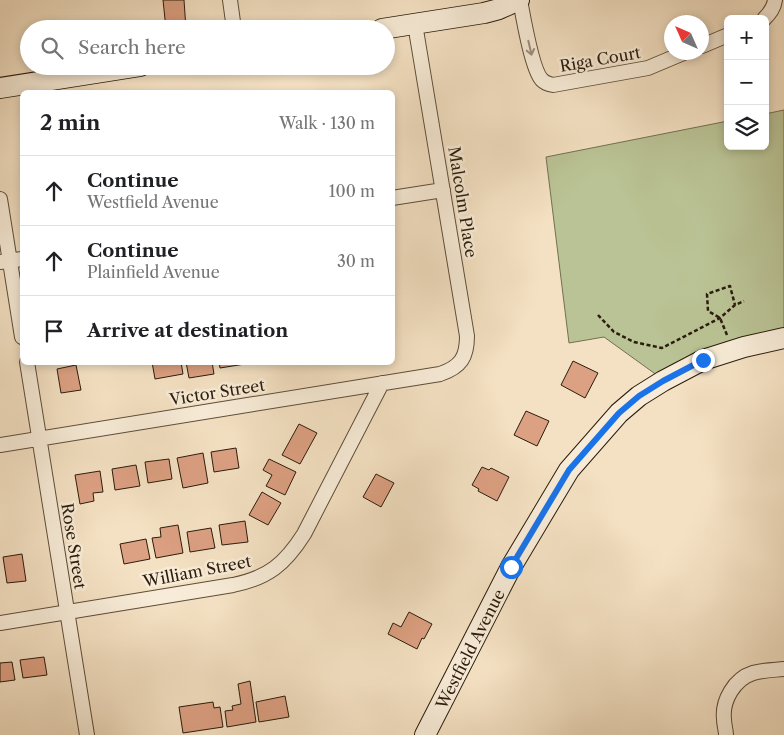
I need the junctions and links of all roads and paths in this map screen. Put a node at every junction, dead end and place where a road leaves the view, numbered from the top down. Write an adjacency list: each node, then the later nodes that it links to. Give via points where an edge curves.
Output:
1 (230, 0): 5 (street)
2 (519, 0): 6 (street, via 484,13); 10 (street, Riga Court, one-way to 10, via 535,68 547,84 648,68)
3 (775, 0): 4 (street)
4 (768, 15)
5 (233, 20)
6 (415, 24): 7 (street); 13 (street, Malcolm Place)
7 (395, 27)
8 (724, 37): 9 (street)
9 (709, 43)
10 (667, 60)
11 (83, 75): 12 (street)
12 (0, 88)
13 (443, 190): 14 (street); 24 (street, Malcolm Place, via 467,348 458,365)
14 (395, 198)
15 (0, 199): 16 (street)
16 (11, 260): 21 (street)
17 (744, 301): 18 (path)
18 (735, 305): 20 (path); 20 (path, via 730,286 707,294 708,311)
19 (598, 315): 20 (path, via 614,332 634,342 662,348)
20 (720, 318)
21 (20, 323)
22 (784, 338): 32 (street, Westfield Avenue, via 703,360 639,396 619,413 569,470 511,567)
23 (27, 365): 26 (street, Rose Street)
24 (440, 374): 25 (street, Victor Street)
25 (382, 383): 26 (street, Victor Street); 28 (street, William Street, via 304,534 278,565 243,583)
26 (39, 439): 27 (street, Victor Street); 28 (street, Rose Street)
27 (0, 445)
28 (67, 612): 29 (street, William Street); 31 (street, Rose Street)
29 (0, 623)
30 (784, 669): 33 (street, via 752,673 736,684 725,704)
31 (87, 735)
32 (425, 735)
33 (726, 735)

